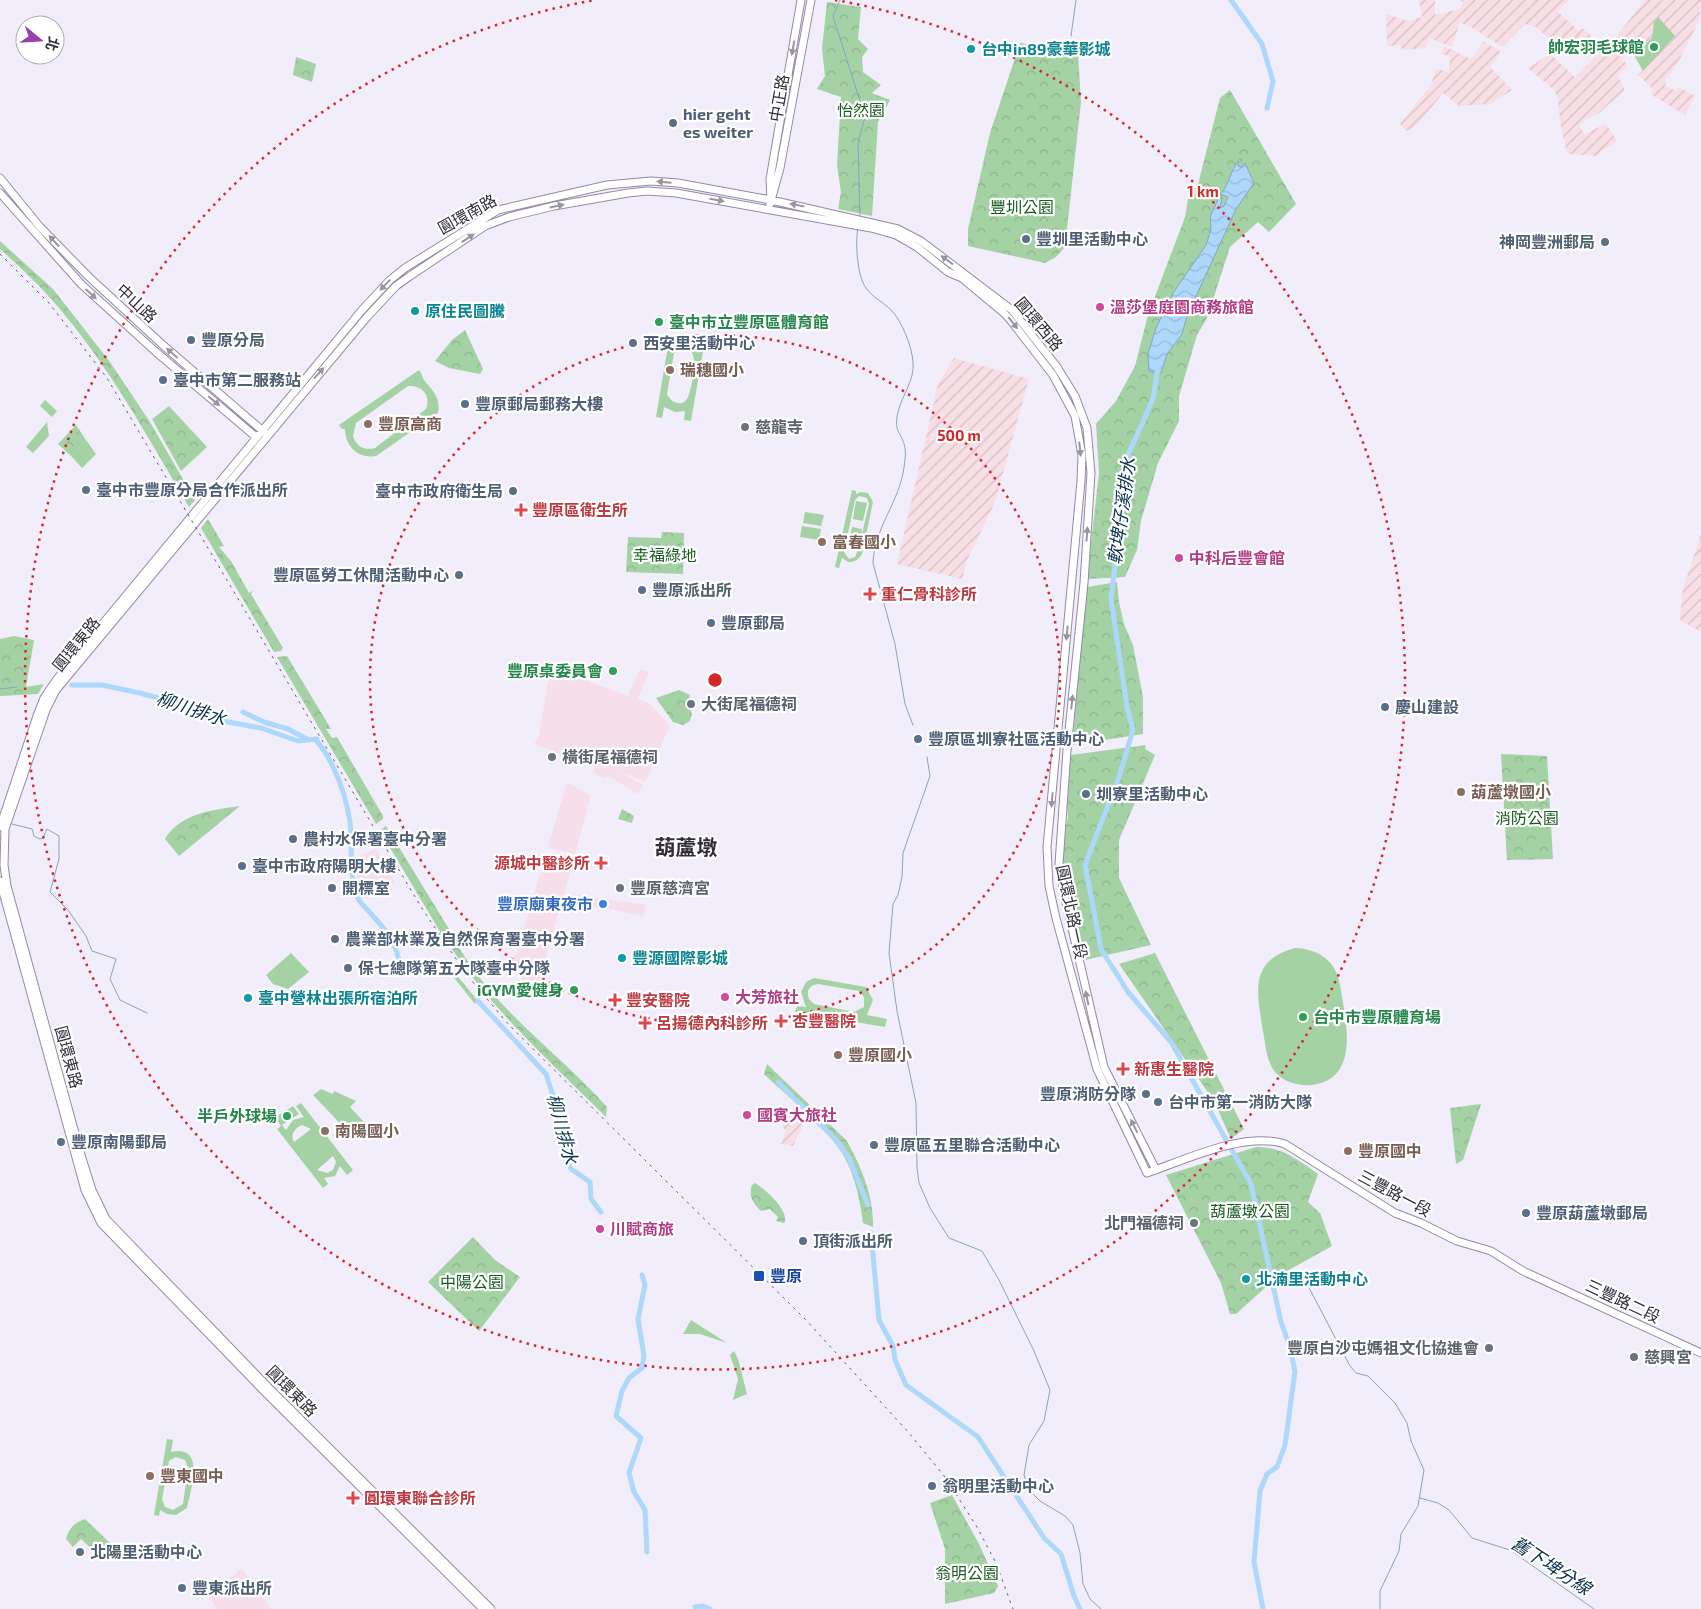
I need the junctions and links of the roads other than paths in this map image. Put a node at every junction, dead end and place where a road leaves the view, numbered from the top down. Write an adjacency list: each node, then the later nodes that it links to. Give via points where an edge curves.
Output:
1 (801, 0): 5 (main road, 中正路, one-way to 5, via 770,179)
2 (811, 0): 5 (main road, 中正路, via 780,168)
3 (0, 178): 7 (main road, 中山路, one-way to 3, via 214,390 89,277 40,227)
4 (0, 193): 8 (main road, 中山路, one-way to 8, via 81,284)
5 (771, 200): 6 (main road, 中正路); 7 (main road, 圓環南路, one-way to 7, via 678,183 648,181 607,185 498,210 423,255 390,280); 10 (main road, 圓環西路, one-way to 5, via 1091,473 1087,428 1075,396 1022,322 1012,310 965,273 922,241 898,229)
6 (770, 210): 9 (main road, 圓環南路, one-way to 6, via 396,286 484,226 554,206 628,192 676,194); 11 (main road, 圓環西路, one-way to 11, via 896,235 948,272 962,278 1012,322 1053,375 1069,403 1078,428 1081,481)
7 (263, 429): 8 (main road, 圓環南路); 9 (main road)
8 (256, 437): 9 (main road); 12 (main road, 圓環東路, via 49,690 37,716)
9 (266, 437): 18 (main road, 圓環東路, via 56,690 5,829 5,876 81,1155 106,1220)
10 (1084, 583): 14 (main road, 圓環北路一段, one-way to 10, via 1104,1067 1059,864)
11 (1071, 584): 14 (main road, 圓環北路一段, one-way to 14, via 1048,848 1049,886 1097,1069 1147,1172)
12 (0, 827)
13 (0, 881): 17 (main road, 圓環東路, via 85,1190 101,1223)
14 (1156, 1170): 15 (main road, 三豐路一段, via 1245,1142 1274,1140 1286,1144 1395,1213 1457,1241 1491,1251)
15 (1533, 1275): 16 (main road, 三豐路二段)
16 (1701, 1353)
17 (483, 1609)
18 (491, 1609)

